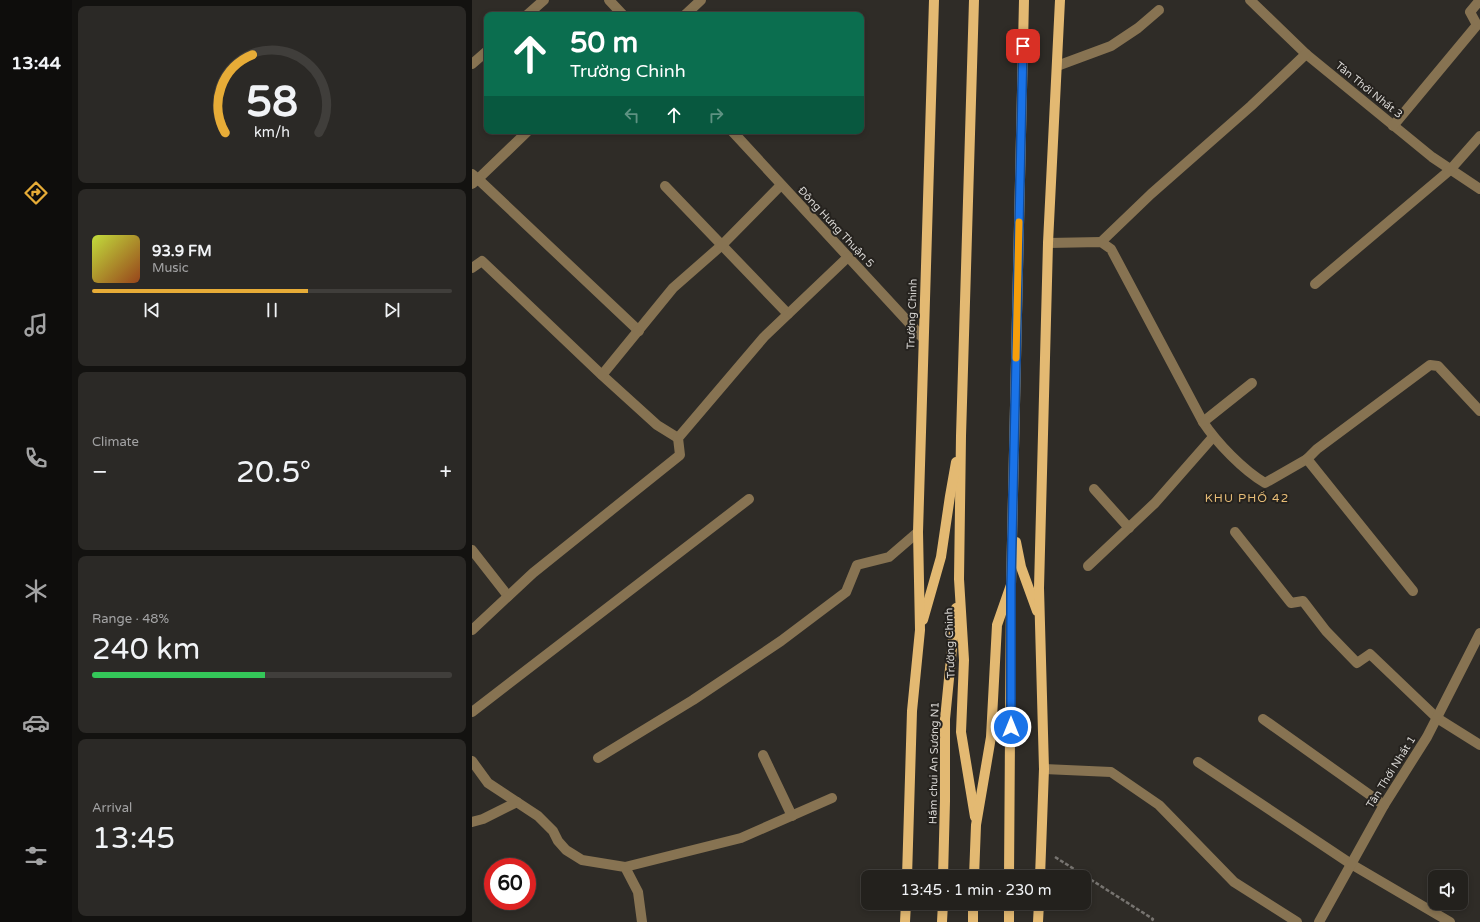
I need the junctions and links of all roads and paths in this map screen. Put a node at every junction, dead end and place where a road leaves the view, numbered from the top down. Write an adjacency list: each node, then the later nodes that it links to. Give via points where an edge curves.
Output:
1 (544, 0): 11 (street)
2 (609, 0): 12 (street)
3 (701, 0): 13 (street)
4 (934, 0): 35 (main road, Trường Chinh)
5 (974, 0): 40 (main road, Trường Chinh)
6 (1024, 0): 46 (main road, Trường Chinh)
7 (1060, 0): 17 (main road, Trường Chinh)
8 (1250, 0): 15 (street, Tân Thới Nhất 3)
9 (1480, 0): 18 (street, via 1470,12 1477,25)
10 (1159, 10): 17 (street, via 1111,46)
11 (530, 12)
12 (620, 12)
13 (688, 12)
14 (484, 54): 16 (street)
15 (1306, 54): 18 (street, Tân Thới Nhất 3); 27 (street)
16 (472, 64)
17 (1057, 66): 28 (main road, Trường Chinh)
18 (1393, 126): 22 (street, Tân Thới Nhất 3)
19 (525, 134): 23 (street)
20 (735, 134): 24 (street, Đông Hưng Thuận 5)
21 (1480, 136): 22 (street)
22 (1450, 170): 26 (street, Tân Thới Nhất 3); 32 (street)
23 (474, 179): 34 (street)
24 (781, 185): 29 (street); 30 (street, Đông Hưng Thuận 5)
25 (665, 186): 29 (street)
26 (1480, 189)
27 (1101, 242): 28 (street); 39 (street, via 1111,249)
28 (1048, 243): 56 (main road, Trường Chinh)
29 (722, 245): 33 (street); 34 (street, via 673,288)
30 (848, 257): 33 (street); 35 (street, Đông Hưng Thuận 5)
31 (472, 268): 36 (street, via 482,261)
32 (1315, 284)
33 (788, 314): 42 (street, via 764,337)
34 (639, 331): 36 (street)
35 (923, 338): 48 (main road, Trường Chinh)
36 (602, 375): 42 (street, via 657,425)
37 (1252, 384): 39 (street)
38 (1480, 411): 43 (street, via 1438,366 1430,365)
39 (1203, 422): 41 (street)
40 (962, 436): 52 (main road, Trường Chinh); 58 (main road, Trường Chinh, via 941,557)
41 (1213, 437): 43 (street, via 1264,483); 47 (street, via 1155,503)
42 (678, 438): 55 (street, via 680,455)
43 (1307, 459): 54 (street)
44 (1094, 489): 47 (street)
45 (749, 499): 60 (street)
46 (1012, 526): 53 (main road, Trường Chinh); 56 (main road, Trường Chinh, via 1021,567)
47 (1129, 528): 51 (street)
48 (918, 532): 58 (main road, Trường Chinh); 65 (street, via 889,557 857,565 846,592 781,641 693,700)
49 (1235, 532): 61 (street, via 1291,603 1303,601 1326,631 1357,662 1370,654)
50 (472, 550): 55 (street)
51 (1088, 566)
52 (959, 579): 74 (main road, Trường Chinh, via 964,660 961,732); 79 (main road, Hầm chui An Sương N1, via 945,719)
53 (1011, 585): 74 (main road, Trường Chinh, via 997,625 991,736); 81 (main road)
54 (1413, 591)
55 (508, 596): 57 (street)
56 (1040, 620): 68 (main road, Trường Chinh)
57 (472, 630)
58 (920, 630): 78 (main road, Trường Chinh, via 912,710)
59 (1480, 633): 61 (street, Tân Thới Nhất 1)
60 (472, 712)
61 (1437, 718): 63 (street); 71 (street, Tân Thới Nhất 1)
62 (1262, 719): 71 (street)
63 (1480, 745)
64 (763, 755): 72 (street)
65 (598, 758)
66 (472, 761): 70 (street, via 488,783)
67 (1198, 762): 76 (street)
68 (1044, 769): 75 (main road, Trường Chinh); 95 (street, via 1110,772 1160,805 1234,882)
69 (832, 798): 72 (street)
70 (517, 802): 73 (street); 77 (street, via 538,816 553,831 566,850 582,860)
71 (1384, 805): 76 (street, Tân Thới Nhất 1)
72 (792, 816): 77 (street, via 741,838)
73 (472, 822)
74 (976, 825): 80 (main road, Trường Chinh)
75 (1041, 848): 82 (main road, Trường Chinh); 94 (path, via 1153,918)
76 (1351, 864): 96 (street, Tân Thới Nhất 1); 97 (street)
77 (624, 867): 88 (street, via 638,892)
78 (907, 870)
79 (943, 870)
80 (974, 870)
81 (1009, 870)
82 (1040, 870)
83 (906, 910): 89 (main road)
84 (943, 910): 90 (main road)
85 (974, 910): 91 (main road)
86 (1009, 910): 92 (main road)
87 (1039, 910): 93 (main road)
88 (642, 922)
89 (905, 922)
90 (942, 922)
91 (973, 922)
92 (1009, 922)
93 (1038, 922)
94 (1151, 922)
95 (1297, 922)
96 (1319, 922)
97 (1450, 922)

